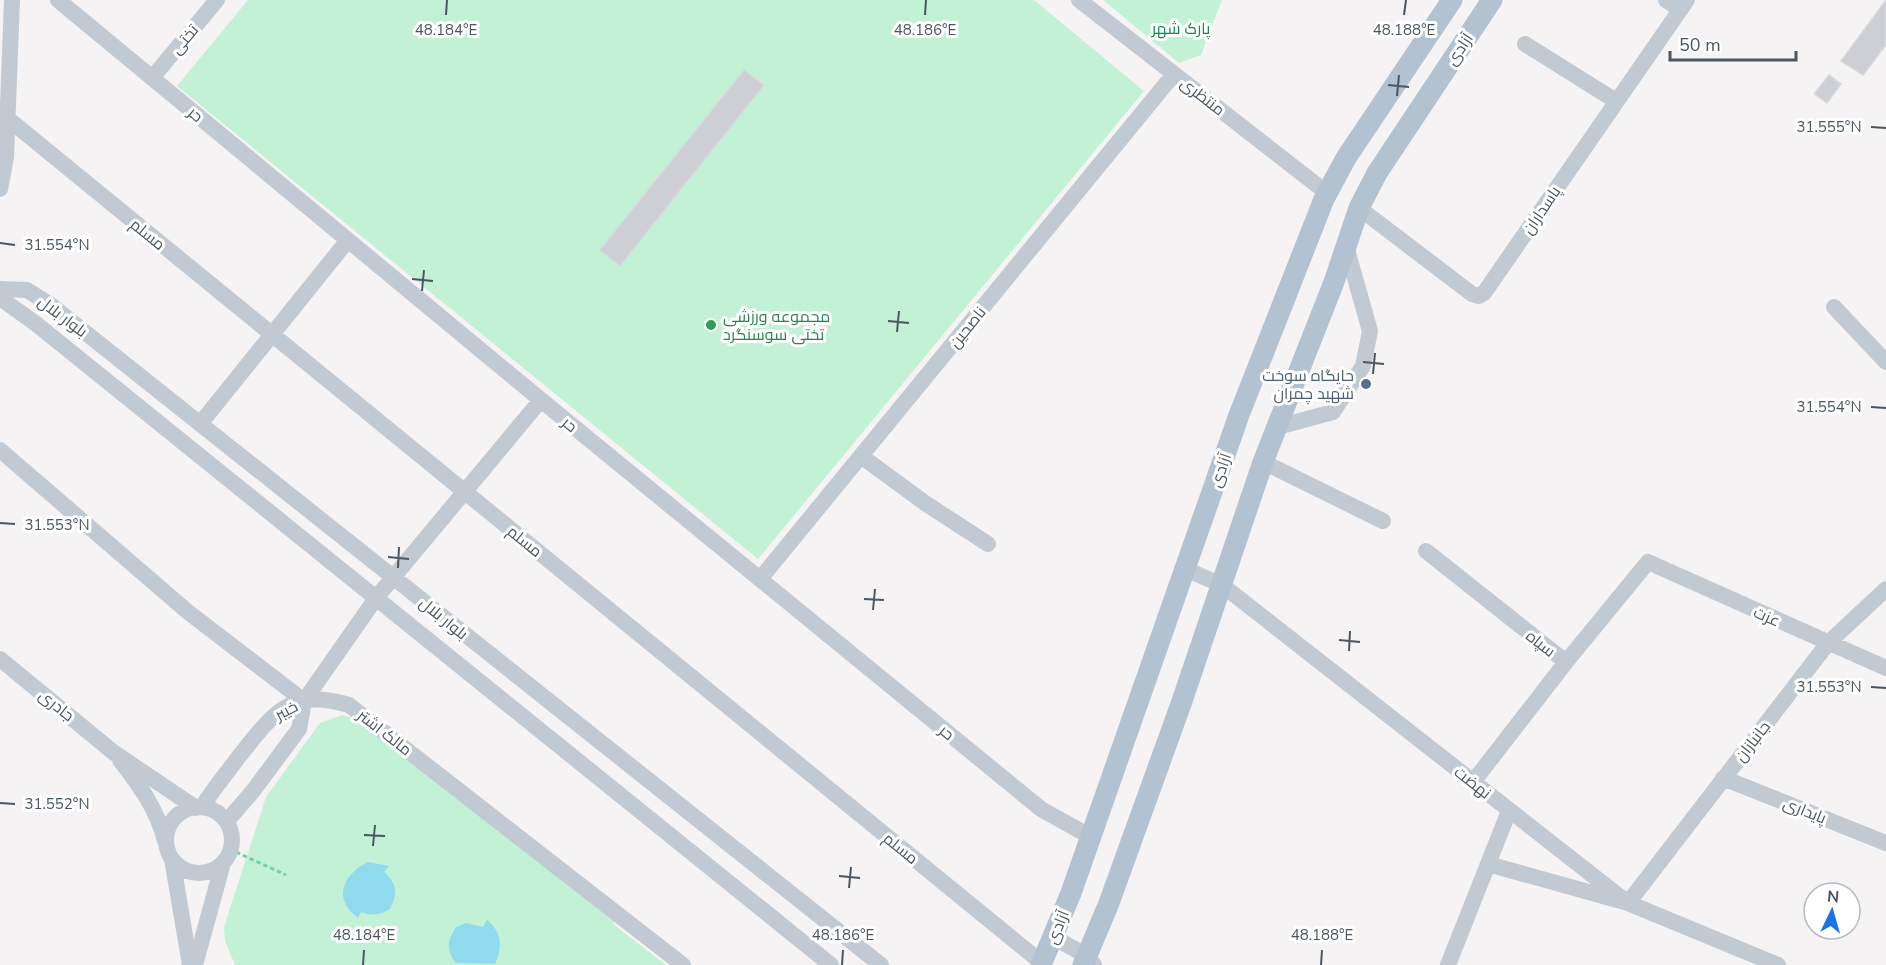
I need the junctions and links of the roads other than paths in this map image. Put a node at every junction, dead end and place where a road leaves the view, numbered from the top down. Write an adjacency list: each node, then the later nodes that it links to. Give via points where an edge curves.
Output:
1 (12, 0): 13 (street)
2 (58, 0): 11 (street, حر)
3 (217, 0): 11 (street, تختی)
4 (1079, 0): 10 (street, منتظری)
5 (1452, 0): 15 (main road, آزادی, via 1346,158)
6 (1492, 0): 16 (main road, آزادی, via 1377,173)
7 (1666, 0): 8 (street)
8 (1684, 5): 12 (street, پاسداران)
9 (1525, 45): 12 (street)
10 (1174, 74): 15 (street, منتظری); 28 (street, ناصحین)
11 (152, 78): 17 (street, حر)
12 (1616, 101): 16 (street, پاسداران, via 1479,296)
13 (4, 118): 14 (street, via 6,157); 22 (street, مسلم)
14 (0, 189)
15 (1327, 193): 34 (main road, آزادی, via 1248,393)
16 (1359, 208): 18 (main road, آزادی)
17 (348, 240): 22 (street); 24 (street, حر)
18 (1346, 246): 26 (main road, آزادی); 26 (street, via 1370,331 1364,366 1333,412)
19 (0, 289): 25 (street, بلوار بلال, via 27,290 52,306)
20 (0, 298): 39 (street, بلوار بلال)
21 (1834, 307): 23 (street)
22 (272, 335): 25 (street); 30 (street, مسلم)
23 (1886, 362)
24 (541, 400): 30 (street); 36 (street, حر)
25 (200, 424): 35 (street, بلوار بلال)
26 (1278, 427): 29 (main road, آزادی)
27 (0, 450): 44 (street, via 188,612)
28 (861, 456): 32 (street); 36 (street, ناصحین)
29 (1263, 462): 31 (street); 37 (main road, آزادی)
30 (465, 492): 35 (street); 59 (street, مسلم)
31 (1383, 521)
32 (988, 544)
33 (1426, 552): 42 (street, سپاه)
34 (1185, 569): 37 (street, نهضت); 51 (main road, آزادی)
35 (394, 578): 39 (street); 64 (street, بلوار بلال)
36 (760, 579): 51 (street, حر, via 1041,809)
37 (1222, 585): 47 (street, نهضت); 58 (main road, آزادی)
38 (1886, 589): 40 (street, جانبازان)
39 (376, 598): 44 (street); 63 (street, بلوار بلال)
40 (1828, 644): 42 (street, عزت, via 1648,562); 43 (street, عزت); 46 (street, جانبازان)
41 (0, 659): 45 (street, جادری)
42 (1566, 662): 47 (street, سپاه)
43 (1886, 668)
44 (304, 701): 48 (street, خیبر, via 272,715); 50 (street, خیبر, via 299,729); 62 (street, مالک اشتر, via 325,698 350,705)
45 (113, 752): 48 (street); 53 (street, via 147,794)
46 (1724, 778): 52 (street, پایداری); 56 (street, جانبازان)
47 (1473, 782): 49 (street, نهضت)
48 (199, 807): 50 (street, via 217,811); 53 (street, via 187,809 167,829)
49 (1509, 811): 55 (street); 56 (street, نهضت)
50 (227, 821): 54 (street, via 233,835)
51 (1091, 837): 57 (main road, آزادی)
52 (1886, 843)
53 (169, 852): 54 (street, via 182,869 196,873 212,871); 60 (street)
54 (228, 857): 61 (street)
55 (1488, 864): 56 (street); 65 (street)
56 (1628, 903): 66 (street, نهضت)
57 (1053, 937): 58 (street); 59 (main road, آزادی)
58 (1088, 962)
59 (1042, 964)
60 (190, 965)
61 (195, 965)
62 (683, 965)
63 (831, 965)
64 (881, 965)
65 (1448, 965)
66 (1778, 965)

